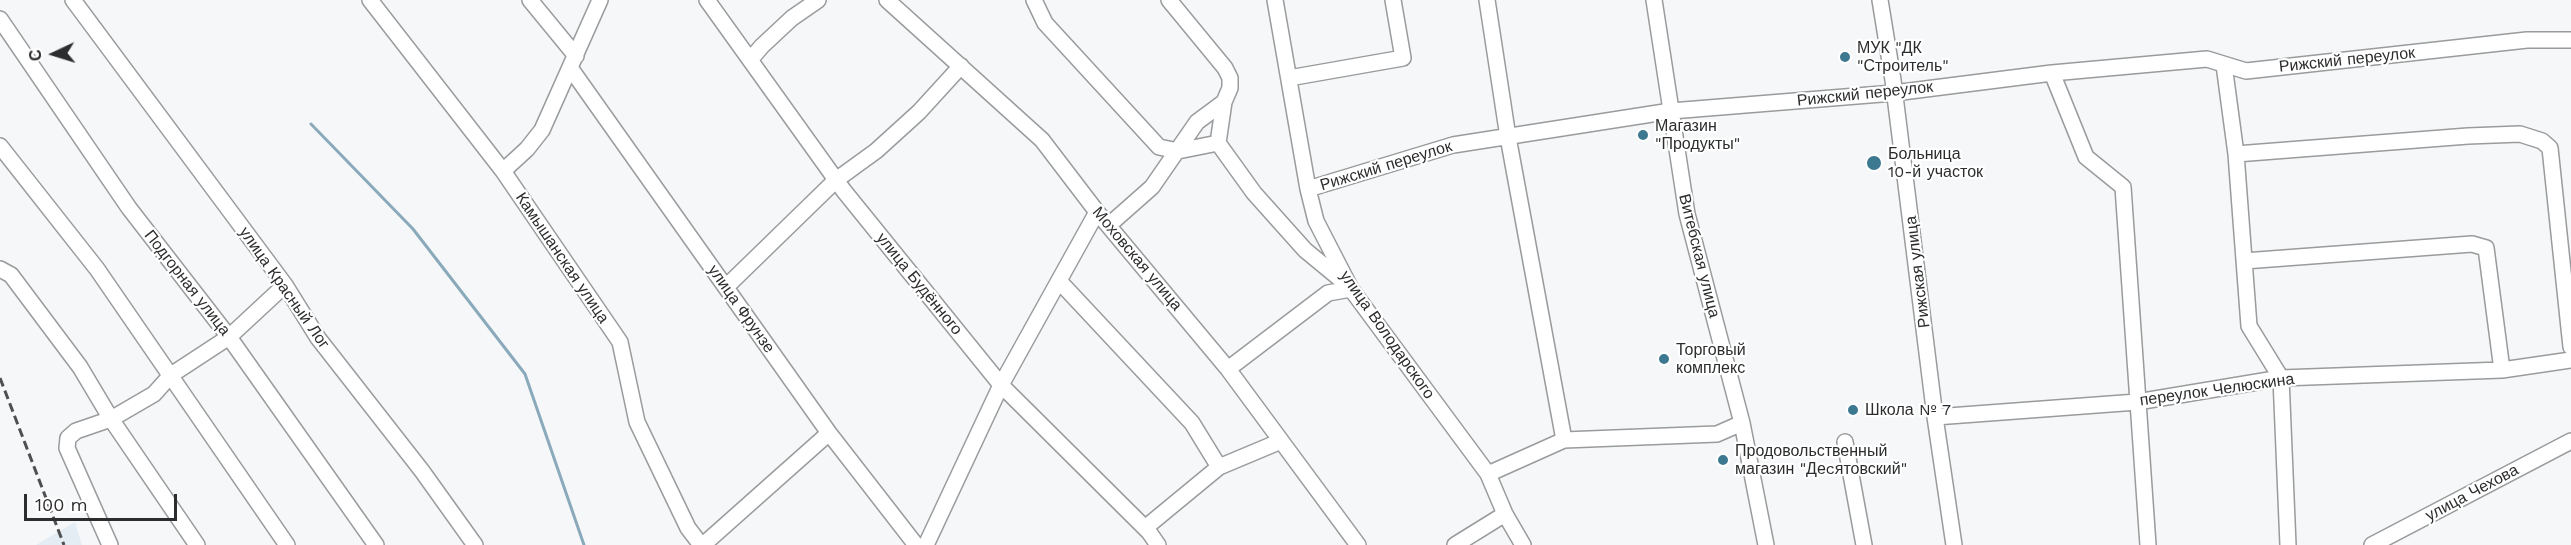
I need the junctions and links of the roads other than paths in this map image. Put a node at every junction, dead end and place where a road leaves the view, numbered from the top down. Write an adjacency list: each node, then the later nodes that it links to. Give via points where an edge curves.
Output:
1 (73, 0): 39 (street, улица Красный Лог)
2 (370, 0): 31 (street, Камышанская улица)
3 (530, 0): 18 (street, улица Фрунзе)
4 (600, 0): 18 (street)
5 (707, 0): 17 (street, улица Будённого)
6 (818, 0): 17 (street, via 785,25)
7 (887, 0): 20 (street, Моховская улица)
8 (1034, 0): 29 (street, via 1045,22 1160,147)
9 (1169, 0): 24 (street, via 1225,68 1230,88)
10 (1275, 0): 22 (street, улица Володарского)
11 (1393, 0): 22 (street, via 1403,58)
12 (1487, 0): 26 (street)
13 (1654, 0): 25 (street, Витебская улица)
14 (1880, 0): 23 (street, Рижская улица)
15 (0, 19): 42 (street, Подгорная улица, via 129,208)
16 (2571, 40): 19 (street, Рижский переулок, via 2527,40 2246,71)
17 (750, 60): 32 (street, улица Будённого)
18 (573, 62): 31 (street, via 542,130); 40 (street, улица Фрунзе)
19 (2223, 65): 21 (street, Рижский переулок, via 2207,59); 30 (street)
20 (961, 66): 32 (street, via 919,112); 34 (street, Моховская улица, via 1042,140)
21 (2052, 73): 23 (street, Рижский переулок); 50 (street, via 2086,157 2123,187)
22 (1289, 78): 33 (street, улица Володарского)
23 (1894, 93): 25 (street, Рижский переулок); 51 (street, Рижская улица)
24 (1224, 102): 27 (street); 29 (street, via 1197,122)
25 (1671, 111): 26 (street, Рижский переулок); 53 (street, Витебская улица, via 1687,214)
26 (1508, 137): 33 (street, Рижский переулок, via 1453,145); 55 (street)
27 (1218, 143): 29 (street); 41 (street, via 1254,193 1305,250)
28 (0, 146): 47 (street, via 97,269)
29 (1178, 151): 35 (street, via 1152,186)
30 (2236, 154): 36 (street); 43 (street, via 2468,136 2535,137 2550,148)
31 (503, 171): 68 (street, Камышанская улица, via 620,342 637,422 688,528)
32 (836, 180): 40 (street); 49 (street, улица Будённого)
33 (1308, 189): 41 (street, улица Володарского, via 1316,221)
34 (1097, 212): 35 (street, Моховская улица); 38 (street)
35 (1109, 225): 45 (street, Моховская улица)
36 (2244, 261): 46 (street, via 2472,244 2486,248); 48 (street, via 2249,326)
37 (0, 268): 52 (street, via 11,275 80,367)
38 (1060, 282): 49 (street); 59 (street, via 1192,423)
39 (285, 285): 42 (street); 67 (street, улица Красный Лог, via 318,338)
40 (726, 287): 54 (street, улица Фрунзе)
41 (1351, 288): 45 (street, via 1329,293); 60 (street, улица Володарского)
42 (229, 337): 47 (street); 66 (street, Подгорная улица)
43 (2571, 347)
44 (2571, 360): 46 (street, переулок Челюскина)
45 (1228, 369): 56 (street, Моховская улица)
46 (2502, 370): 48 (street, переулок Челюскина)
47 (171, 375): 52 (street, via 153,394); 65 (street)
48 (2281, 378): 50 (street, переулок Челюскина); 79 (street)
49 (1001, 386): 62 (street, улица Будённого); 70 (street)
50 (2137, 402): 51 (street, переулок Челюскина); 78 (street)
51 (1935, 417): 77 (street, Рижская улица)
52 (104, 421): 63 (street, via 76,431 68,438 66,448); 64 (street)
53 (1742, 423): 55 (street, via 1718,434); 75 (street, Витебская улица)
54 (829, 433): 68 (street); 69 (street, улица Фрунзе)
55 (1564, 440): 60 (street)
56 (1281, 441): 59 (street); 72 (street, Моховская улица)
57 (2571, 441): 80 (street, улица Чехова)
58 (1845, 442): 76 (street)
59 (1219, 467): 62 (street)
60 (1488, 474): 61 (street, улица Володарского)
61 (1505, 514): 73 (street); 74 (street, улица Володарского)
62 (1145, 528): 71 (street, улица Будённого)
63 (110, 545)
64 (197, 545)
65 (287, 545)
66 (376, 545)
67 (475, 545)
68 (702, 545)
69 (916, 545)
70 (926, 545)
71 (1158, 545)
72 (1358, 545)
73 (1455, 545)
74 (1523, 545)
75 (1766, 545)
76 (1864, 545)
77 (1954, 545)
78 (2148, 545)
79 (2288, 545)
80 (2372, 545)

